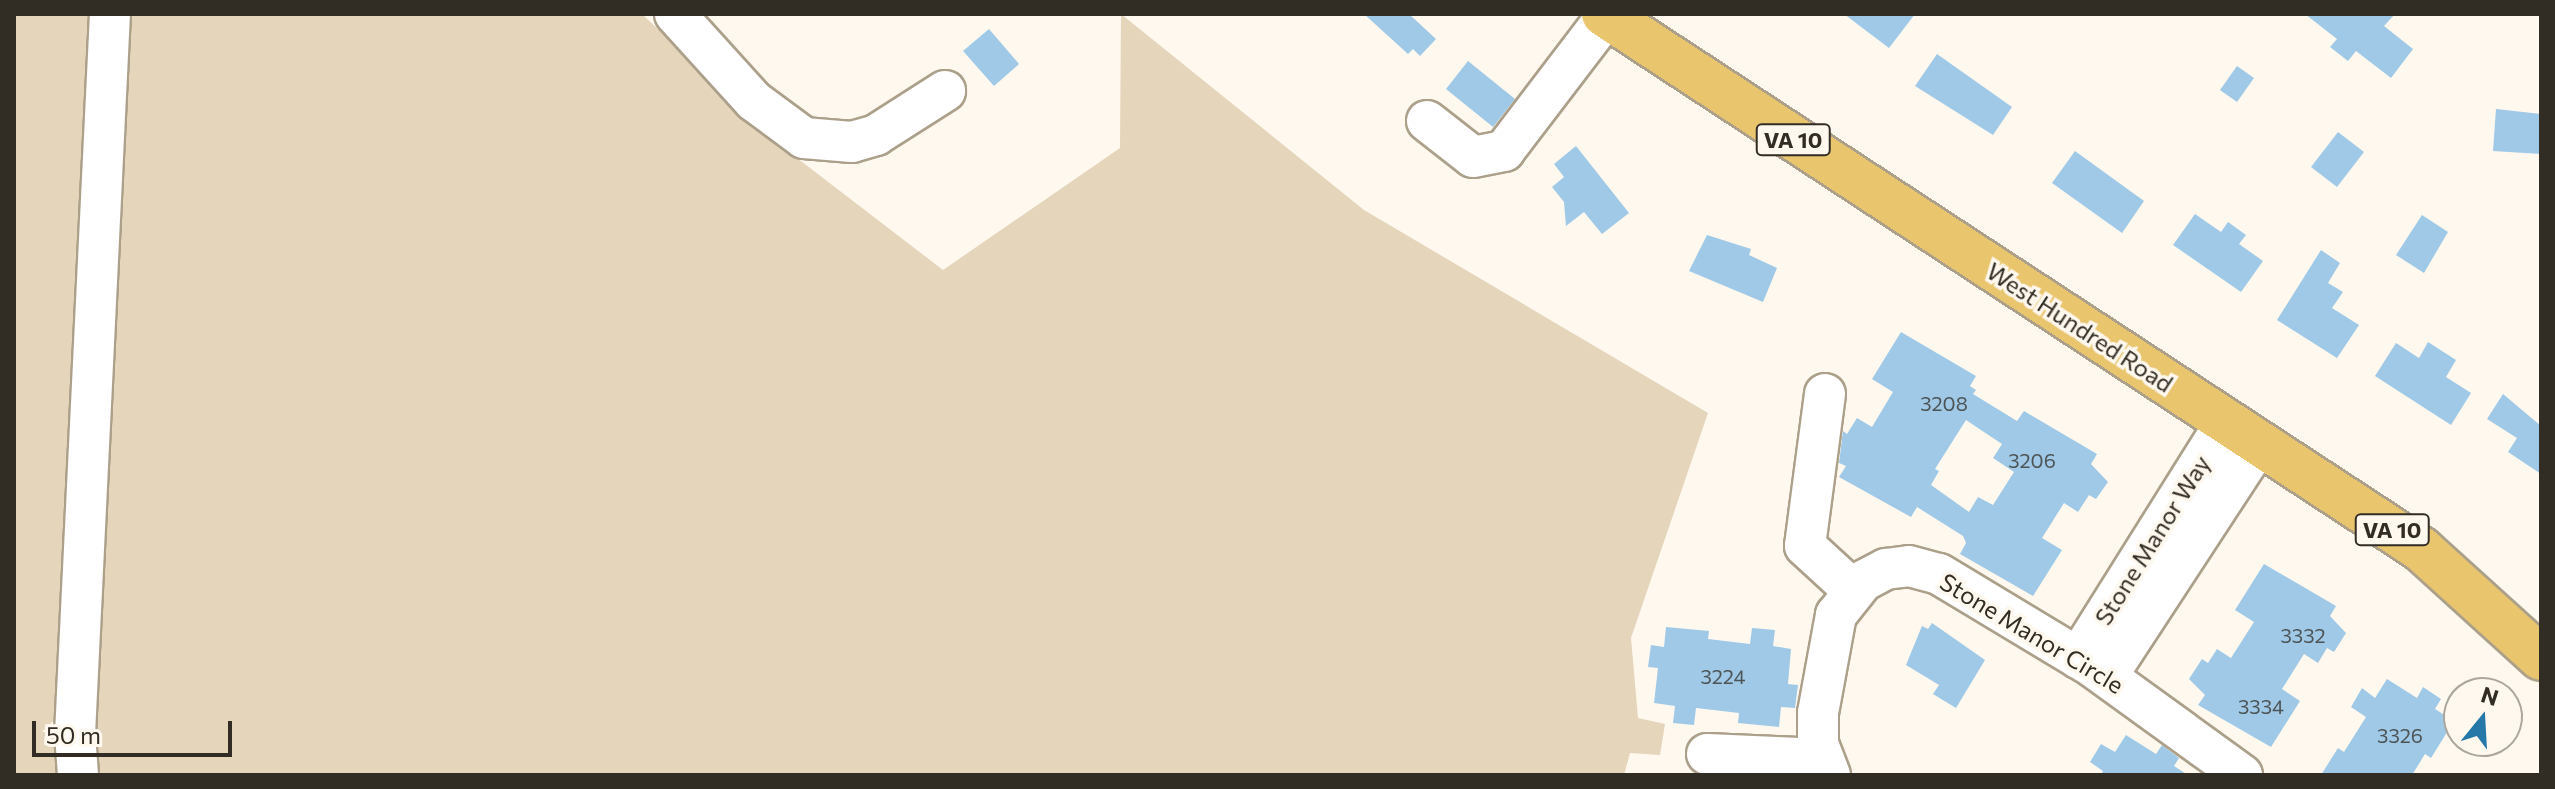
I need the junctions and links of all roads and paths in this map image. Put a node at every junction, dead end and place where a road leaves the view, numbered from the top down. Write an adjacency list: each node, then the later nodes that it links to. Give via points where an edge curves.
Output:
1 (110, 14): 14 (street, via 75,719)
2 (675, 14): 4 (street, via 754,101 804,138 840,142 876,135)
3 (1606, 15): 5 (street, via 1504,151 1473,157); 7 (main road, West Hundred Road / VA 10)
4 (945, 91)
5 (1427, 121)
6 (1825, 394): 8 (street, via 1805,546)
7 (2243, 433): 9 (main road, West Hundred Road / VA 10, via 2421,549); 10 (street, Stone Manor Way)
8 (1853, 590): 10 (street, Stone Manor Circle, via 1886,569 1917,567 1939,574); 12 (street, Stone Manor Circle, via 1836,615 1818,713)
9 (2541, 658)
10 (2092, 667): 13 (street, Stone Manor Circle)
11 (1707, 754): 12 (street)
12 (1826, 767)
13 (2234, 772)
14 (78, 775)

